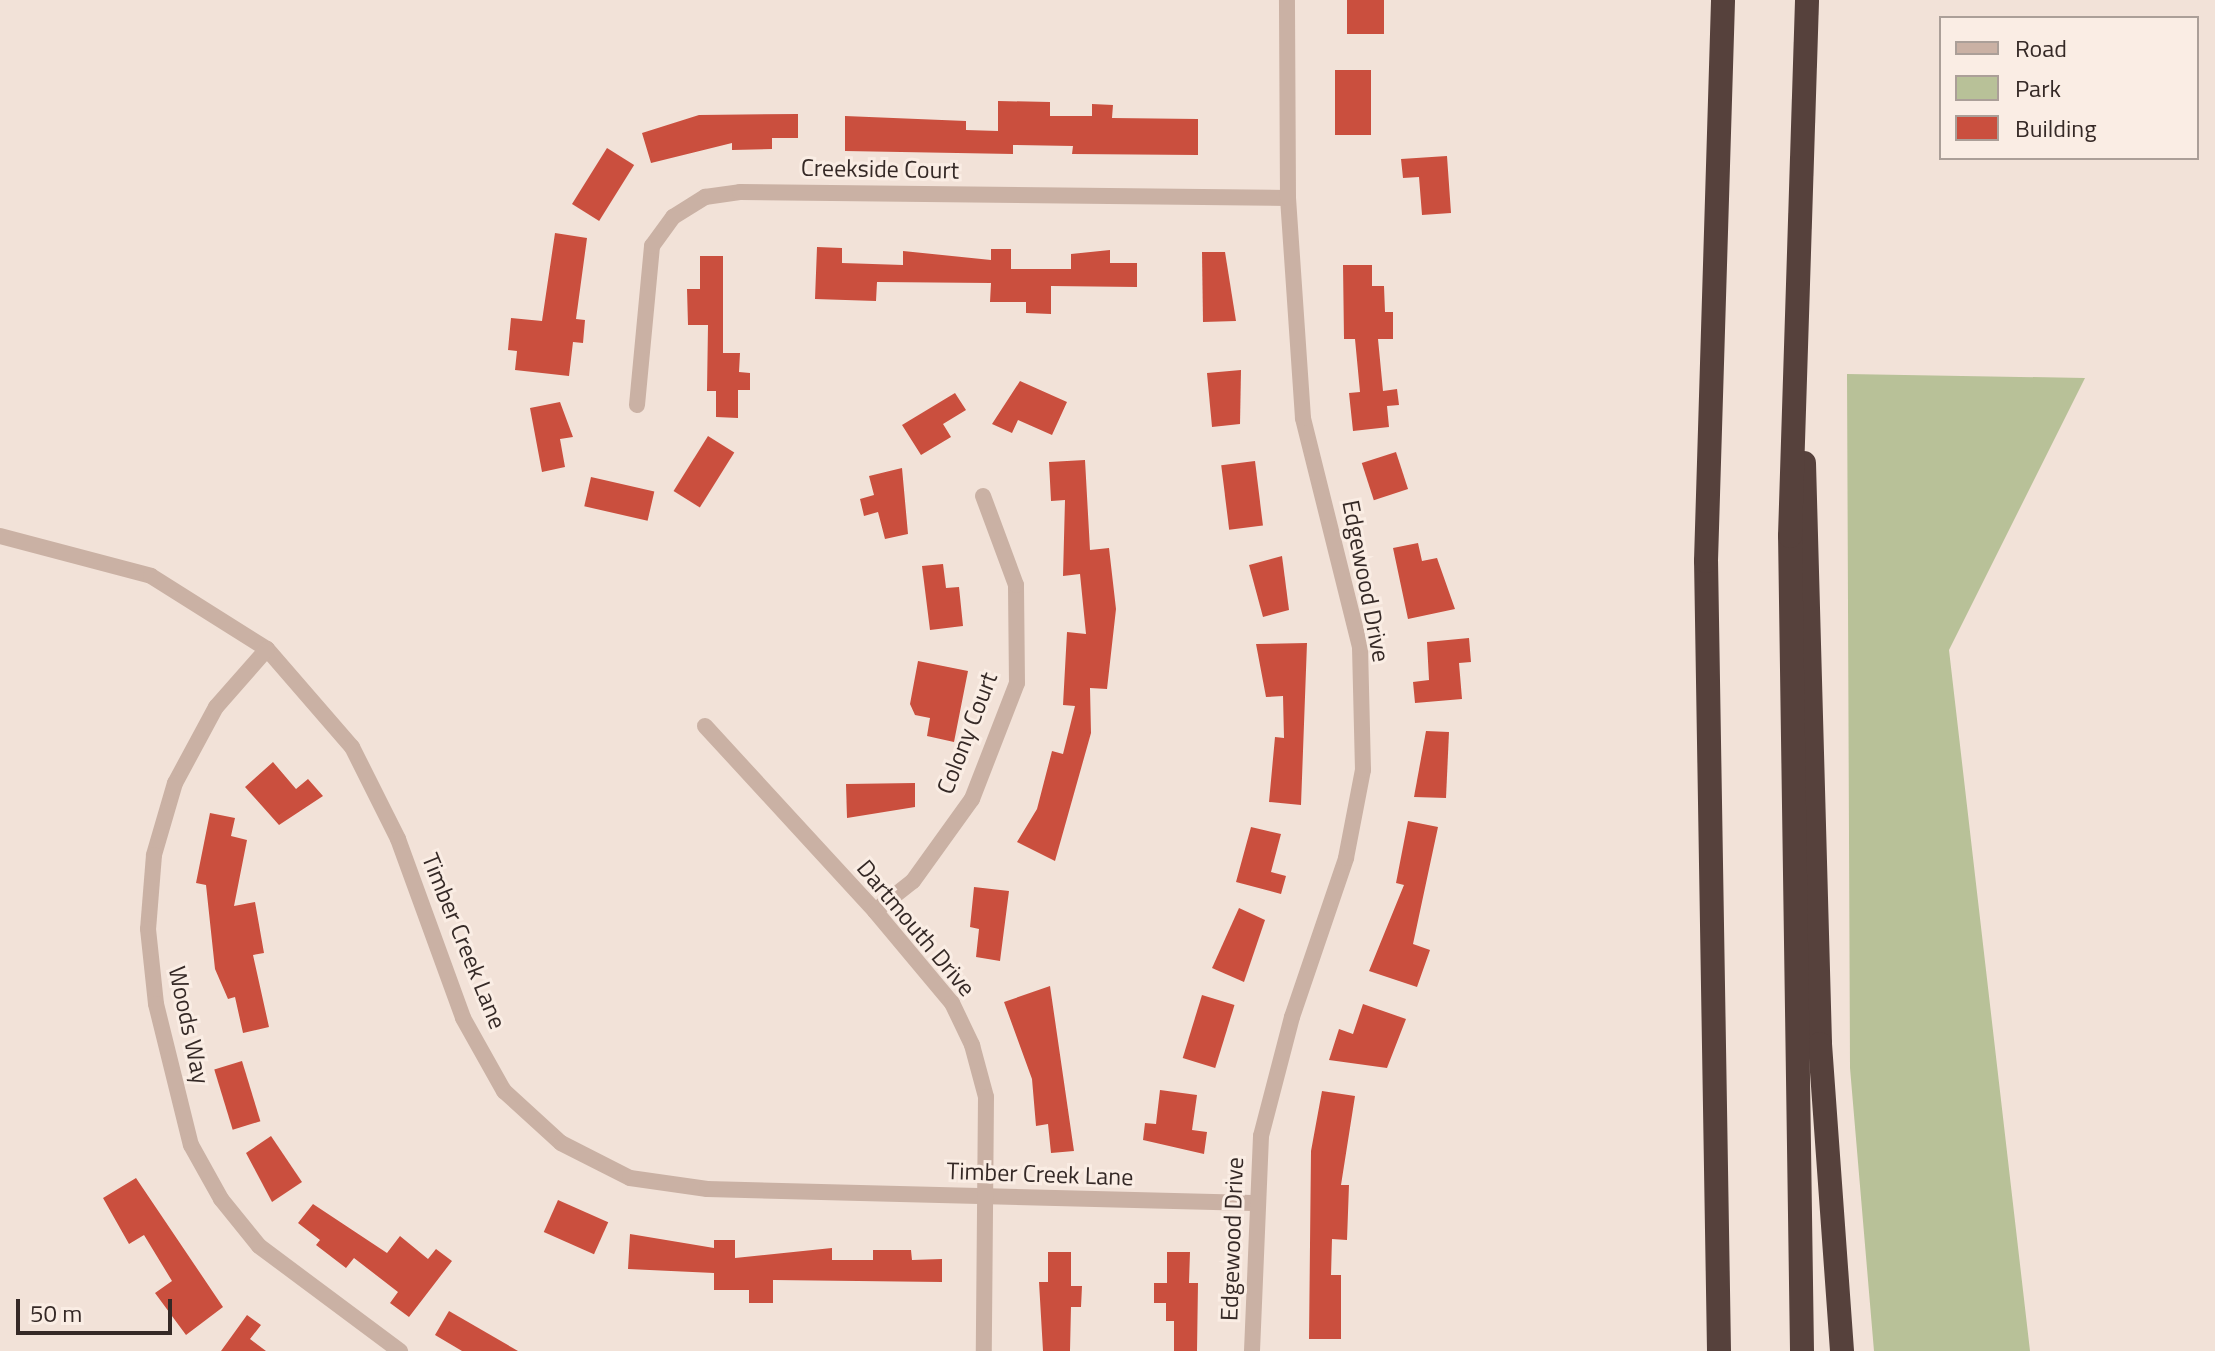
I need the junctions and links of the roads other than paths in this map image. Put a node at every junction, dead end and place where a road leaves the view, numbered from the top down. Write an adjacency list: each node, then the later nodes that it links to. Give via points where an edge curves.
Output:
1 (1287, 0): 4 (street, Edgewood Drive)
2 (1723, 0): 17 (highway, via 1706,561)
3 (1807, 0): 5 (highway)
4 (1288, 198): 6 (street, Creekside Court, via 740,192 705,197 673,217 652,246); 13 (street, Edgewood Drive, via 1303,418 1360,647 1363,770 1346,858 1292,1017 1261,1136)
5 (1793, 370): 18 (highway); 19 (highway, via 1811,516 1820,1044)
6 (637, 405)
7 (983, 496): 11 (street, Colony Court, via 1016,585 1017,683 972,799 913,881)
8 (0, 536): 9 (street, Timber Creek Lane, via 151,576)
9 (267, 649): 12 (street, Timber Creek Lane, via 352,747 398,839 463,1018 504,1091 561,1143 630,1178 707,1189); 14 (street, Woods Way, via 216,707 175,783 153,870 148,929 156,1004 191,1145 221,1199 259,1246)
10 (705, 726): 11 (street, Dartmouth Drive)
11 (875, 911): 12 (street, Dartmouth Drive, via 952,1003 972,1045 986,1097)
12 (988, 1196): 13 (street, Timber Creek Lane); 15 (street, Dartmouth Drive)
13 (1253, 1203): 16 (street, Edgewood Drive)
14 (400, 1351)
15 (984, 1351)
16 (1252, 1351)
17 (1719, 1351)
18 (1802, 1351)
19 (1842, 1351)

